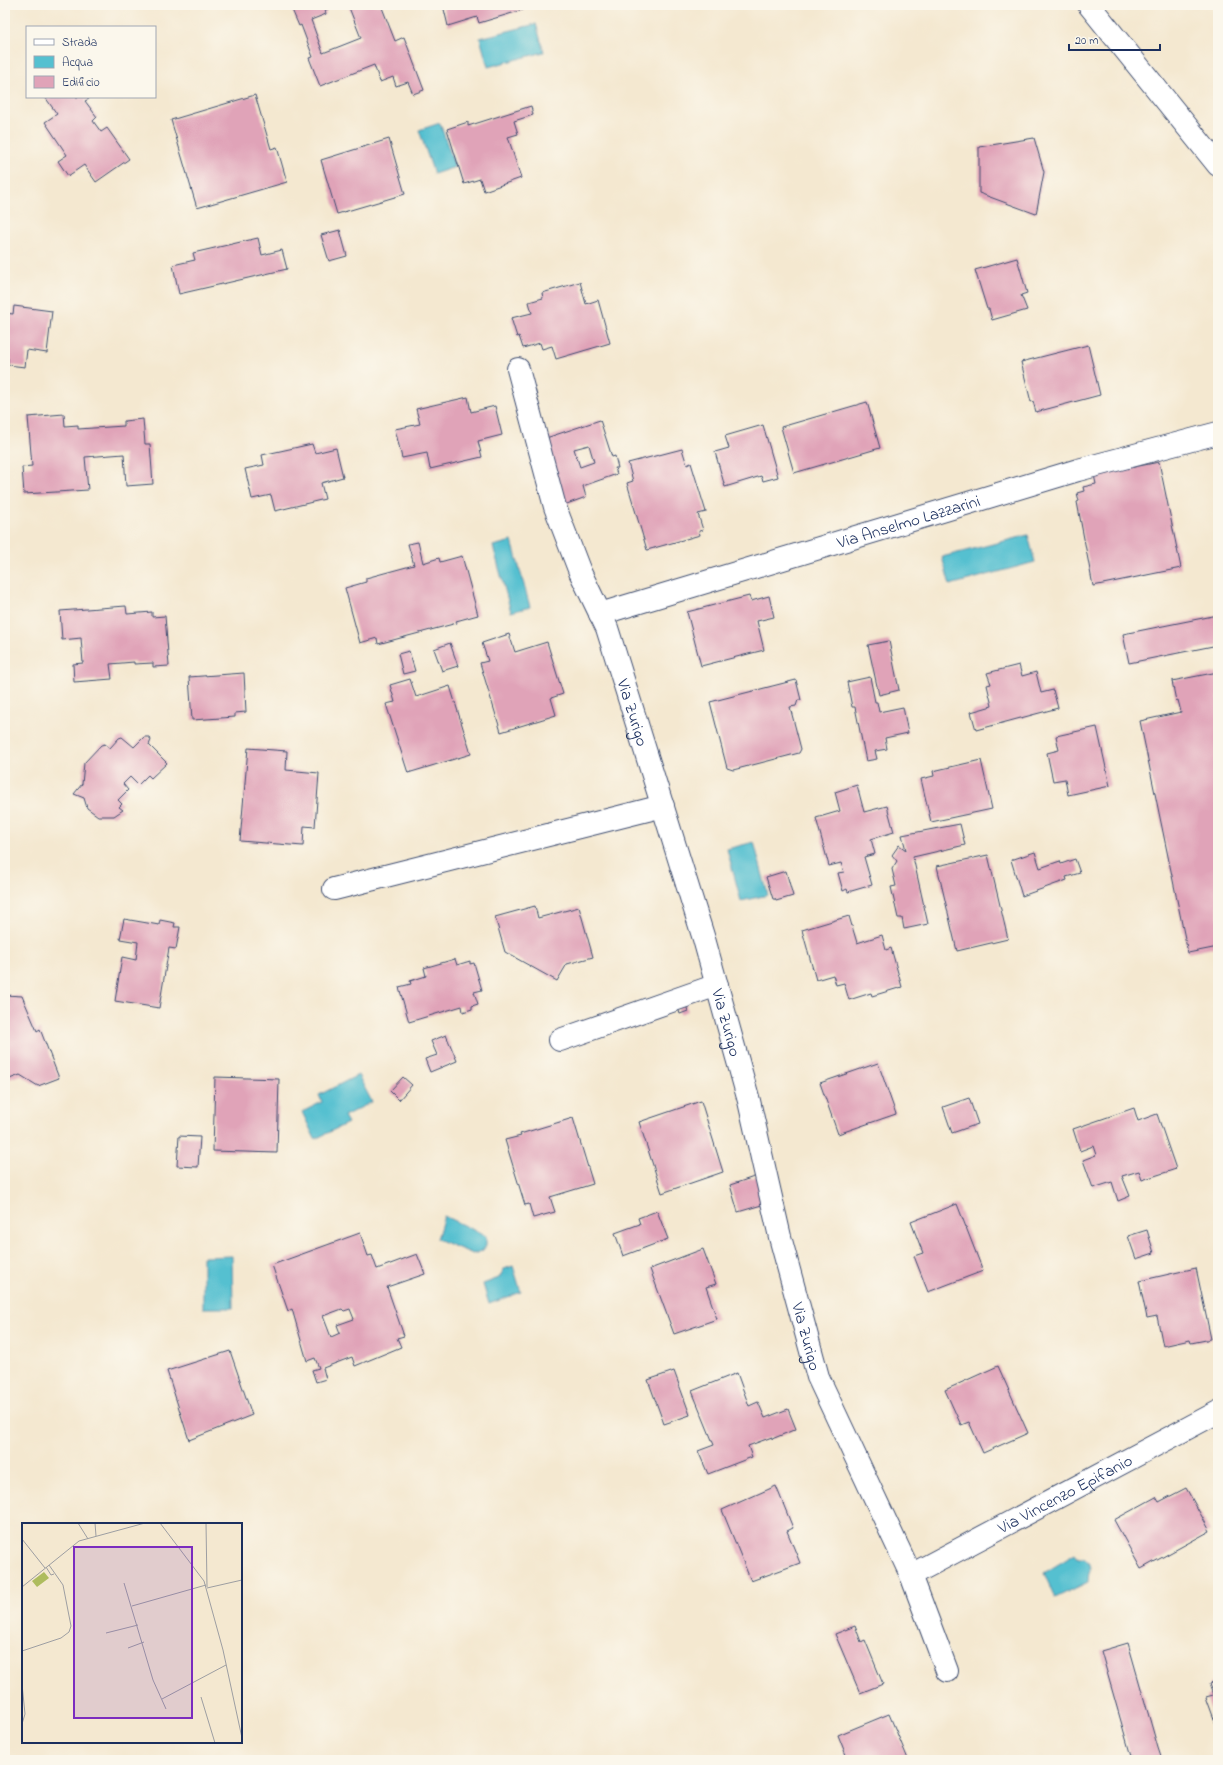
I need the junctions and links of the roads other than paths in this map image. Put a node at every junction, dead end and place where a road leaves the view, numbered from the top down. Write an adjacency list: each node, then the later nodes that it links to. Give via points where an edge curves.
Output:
1 (1089, 5): 2 (street)
2 (1218, 165)
3 (518, 369): 5 (street, Via Zurigo, via 555,507 580,572)
4 (1218, 433): 5 (street, Via Anselmo Lazzarini, via 1078,470)
5 (600, 614): 6 (street, Via Zurigo, via 607,628)
6 (663, 806): 7 (street); 8 (street, Via Zurigo)
7 (334, 890)
8 (717, 985): 9 (street); 11 (street, Via Zurigo, via 749,1100 780,1237 818,1377)
9 (560, 1040)
10 (1218, 1412): 11 (street, Via Vincenzo Epifanio)
11 (911, 1575): 12 (street, Via Zurigo)
12 (947, 1671)

